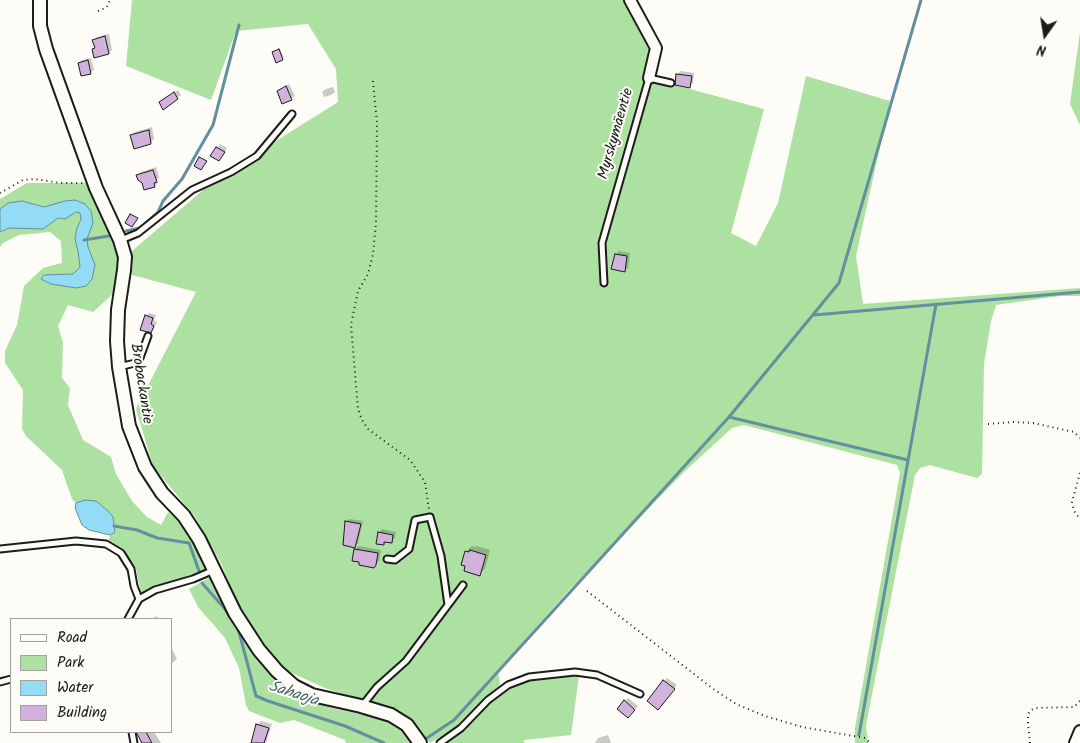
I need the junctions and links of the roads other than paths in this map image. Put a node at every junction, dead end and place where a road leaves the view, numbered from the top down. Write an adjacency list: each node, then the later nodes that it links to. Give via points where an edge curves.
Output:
1 (40, 0): 6 (street, Brobackantie, via 40,26 46,49 94,182)
2 (630, 0): 3 (street, Myrskymäentie, via 656,48)
3 (649, 78): 4 (lane); 7 (lane, Myrskymäentie, via 602,243)
4 (671, 83)
5 (292, 114): 6 (lane, via 257,156 192,190 138,233)
6 (120, 240): 9 (street, Brobackantie, via 125,257 118,310)
7 (604, 283)
8 (148, 336): 9 (lane, via 140,358 135,363)
9 (118, 367): 12 (street, Brobackantie, via 130,426 145,467 200,539)
10 (0, 549): 14 (lane, via 76,541 106,544 121,552)
11 (387, 559): 15 (lane, via 395,560 409,550 415,520 430,517)
12 (214, 570): 14 (lane, via 155,590); 18 (street, Brobackantie, via 240,620 277,671 294,686 312,695)
13 (463, 585): 15 (lane)
14 (139, 599): 16 (lane)
15 (448, 605): 18 (lane, via 406,661)
16 (129, 618)
17 (640, 694): 21 (lane, via 596,675 575,672 529,677 508,685)
18 (361, 706): 20 (street, Brobackantie, via 391,715 407,725)
19 (1080, 731): 22 (street)
20 (420, 743)
21 (440, 743)
22 (1075, 743)

